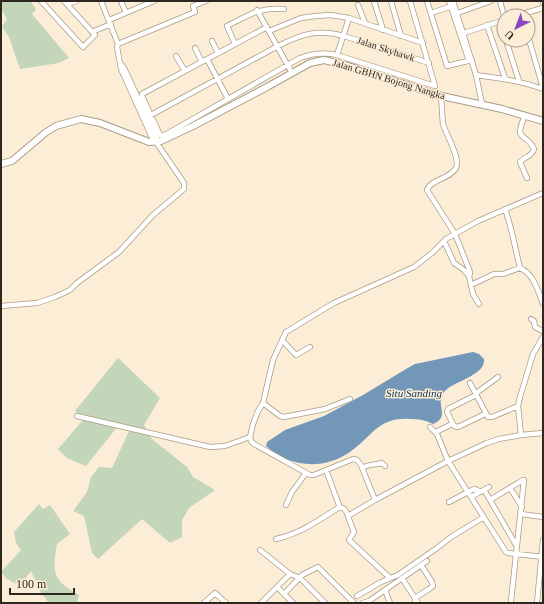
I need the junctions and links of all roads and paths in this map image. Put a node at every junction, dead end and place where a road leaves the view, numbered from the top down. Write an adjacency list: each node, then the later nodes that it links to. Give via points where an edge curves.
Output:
1 (41, 1): 31 (street, via 82,47 94,36)
2 (76, 1): 14 (street)
3 (101, 1): 25 (street)
4 (121, 1): 22 (street)
5 (154, 1): 15 (street)
6 (191, 1): 18 (street)
7 (206, 1): 18 (street)
8 (374, 1): 30 (street)
9 (391, 1): 34 (street)
10 (410, 1): 36 (street)
11 (427, 1): 21 (street)
12 (449, 1): 16 (street)
13 (491, 1): 23 (street)
14 (66, 3): 31 (street)
15 (143, 3): 22 (street)
16 (452, 4): 21 (street); 23 (street)
17 (358, 5): 27 (street)
18 (193, 6): 37 (street, via 195,12)
19 (284, 9): 20 (street)
20 (258, 10): 29 (street); 38 (street, via 227,26)
21 (431, 12): 47 (street, via 447,66)
22 (126, 13): 25 (street)
23 (455, 14): 32 (street)
24 (349, 18): 27 (street); 29 (street, via 316,16); 33 (street)
25 (110, 22): 31 (street); 37 (street)
26 (496, 22): 28 (street)
27 (365, 24): 30 (street)
28 (487, 26): 32 (street); 54 (street)
29 (268, 29): 38 (street); 39 (street)
30 (383, 30): 34 (street)
31 (92, 32)
32 (462, 34): 47 (street)
33 (344, 36): 39 (street, Jalan Skyhawk, via 330,32 310,33); 44 (street); 49 (street, Jalan Skyhawk)
34 (401, 36): 36 (street)
35 (212, 41): 43 (street)
36 (423, 43): 49 (street)
37 (118, 44): 65 (street, via 121,69)
38 (235, 44): 43 (street)
39 (278, 46): 50 (street); 55 (street, Jalan Skyhawk)
40 (195, 48): 48 (street)
41 (509, 48): 56 (street)
42 (531, 48): 58 (street)
43 (218, 53): 46 (street)
44 (337, 55): 50 (street, via 310,55); 57 (street)
45 (176, 56): 51 (street)
46 (207, 59): 48 (street); 55 (street)
47 (471, 61): 53 (street)
48 (202, 62): 51 (street)
49 (429, 63): 57 (street)
50 (288, 65): 52 (street); 60 (street)
51 (185, 71): 62 (street, via 142,94)
52 (292, 73): 59 (street, Jalan GBHN Bojong Nangka, via 310,63 331,61); 65 (street, Jalan GBHN Bojong Nangka, via 193,126)
53 (476, 75): 54 (street); 61 (street)
54 (505, 78): 56 (street)
55 (218, 79): 60 (street); 62 (street, Jalan Skyhawk)
56 (519, 81): 58 (street)
57 (435, 86): 59 (street)
58 (543, 88)
59 (439, 96): 61 (street, Jalan GBHN Bojong Nangka); 70 (street, via 443,124 458,164 455,170 427,190)
60 (228, 99): 62 (street, via 163,136 160,135)
61 (482, 104): 63 (street, Jalan GBHN Bojong Nangka)
62 (151, 114)
63 (524, 115): 64 (street, Jalan GBHN Bojong Nangka); 67 (street, via 519,131 534,149 531,155 520,162)
64 (543, 121)
65 (156, 142): 66 (street, via 139,139 100,122 81,120 56,126 16,158); 77 (street, via 184,184 184,189 153,215 119,252 70,290 37,303)
66 (1, 164)
67 (527, 178)
68 (543, 193): 69 (street)
69 (505, 209): 70 (street); 72 (street)
70 (455, 234): 71 (street); 73 (street, via 469,269)
71 (444, 241): 73 (street, via 454,263); 81 (street, via 414,267 334,303 286,332)
72 (520, 268): 74 (street, via 503,274 494,274); 76 (street, via 532,278)
73 (469, 276): 74 (street)
74 (471, 285): 75 (street)
75 (479, 304)
76 (543, 304)
77 (1, 306)
78 (531, 319): 79 (street, via 536,327)
79 (543, 331)
80 (543, 337): 88 (street, via 533,354)
81 (282, 340): 82 (street, via 296,355); 87 (street, via 273,360)
82 (310, 346)
83 (498, 377): 85 (street)
84 (470, 383): 85 (street)
85 (476, 394): 89 (street); 91 (street, via 448,409)
86 (350, 399): 87 (street, via 325,409 284,417)
87 (263, 403): 96 (street)
88 (518, 406): 89 (street, via 490,418); 95 (street)
89 (486, 414): 91 (street, via 458,427)
90 (77, 416): 96 (street, via 210,447 225,446)
91 (452, 424): 93 (street)
92 (430, 427): 93 (street)
93 (436, 432): 97 (street)
94 (543, 433): 95 (street)
95 (521, 435): 97 (street, via 494,441)
96 (250, 437): 101 (street, via 254,444)
97 (448, 461): 104 (street); 108 (street)
98 (385, 466): 99 (street, via 382,463)
99 (362, 468): 100 (street, via 359,461 353,460); 108 (street)
100 (326, 470): 101 (street, via 314,475); 113 (street)
101 (306, 473): 111 (street)
102 (490, 487): 105 (street)
103 (510, 488): 109 (street); 112 (street); 112 (street, via 524,480)
104 (468, 492): 105 (street, via 475,489); 107 (street); 110 (street)
105 (481, 492): 107 (street)
106 (486, 493): 109 (street)
107 (471, 496): 116 (street)
108 (376, 500): 115 (street)
109 (490, 500): 120 (street)
110 (449, 502)
111 (286, 505)
112 (522, 507): 114 (street)
113 (340, 508): 115 (street, via 344,509); 118 (street, via 307,528)
114 (521, 514): 117 (street); 120 (street)
115 (348, 516): 128 (street, via 354,532 350,542)
116 (484, 517): 122 (street, via 506,552); 128 (street)
117 (543, 517)
118 (276, 539)
119 (543, 540): 123 (street)
120 (516, 545): 122 (street)
121 (260, 550): 126 (street)
122 (516, 554): 123 (street); 135 (street)
123 (542, 557): 145 (street)
124 (427, 561): 125 (street)
125 (421, 565): 129 (street); 134 (street, via 433,586)
126 (290, 574): 127 (street); 130 (street)
127 (300, 578): 132 (street); 140 (street); 141 (street, via 318,567)
128 (390, 578): 133 (street)
129 (402, 578): 131 (street); 134 (street)
130 (277, 587): 132 (street); 138 (street)
131 (385, 590): 142 (street); 143 (street)
132 (284, 594): 139 (street)
133 (357, 596)
134 (415, 601): 144 (street)
135 (512, 601)
136 (204, 603): 137 (street, via 215,593)
137 (226, 603)
138 (261, 603)
139 (293, 603)
140 (325, 603)
141 (354, 603)
142 (366, 603)
143 (390, 603)
144 (418, 603)
145 (537, 603)

